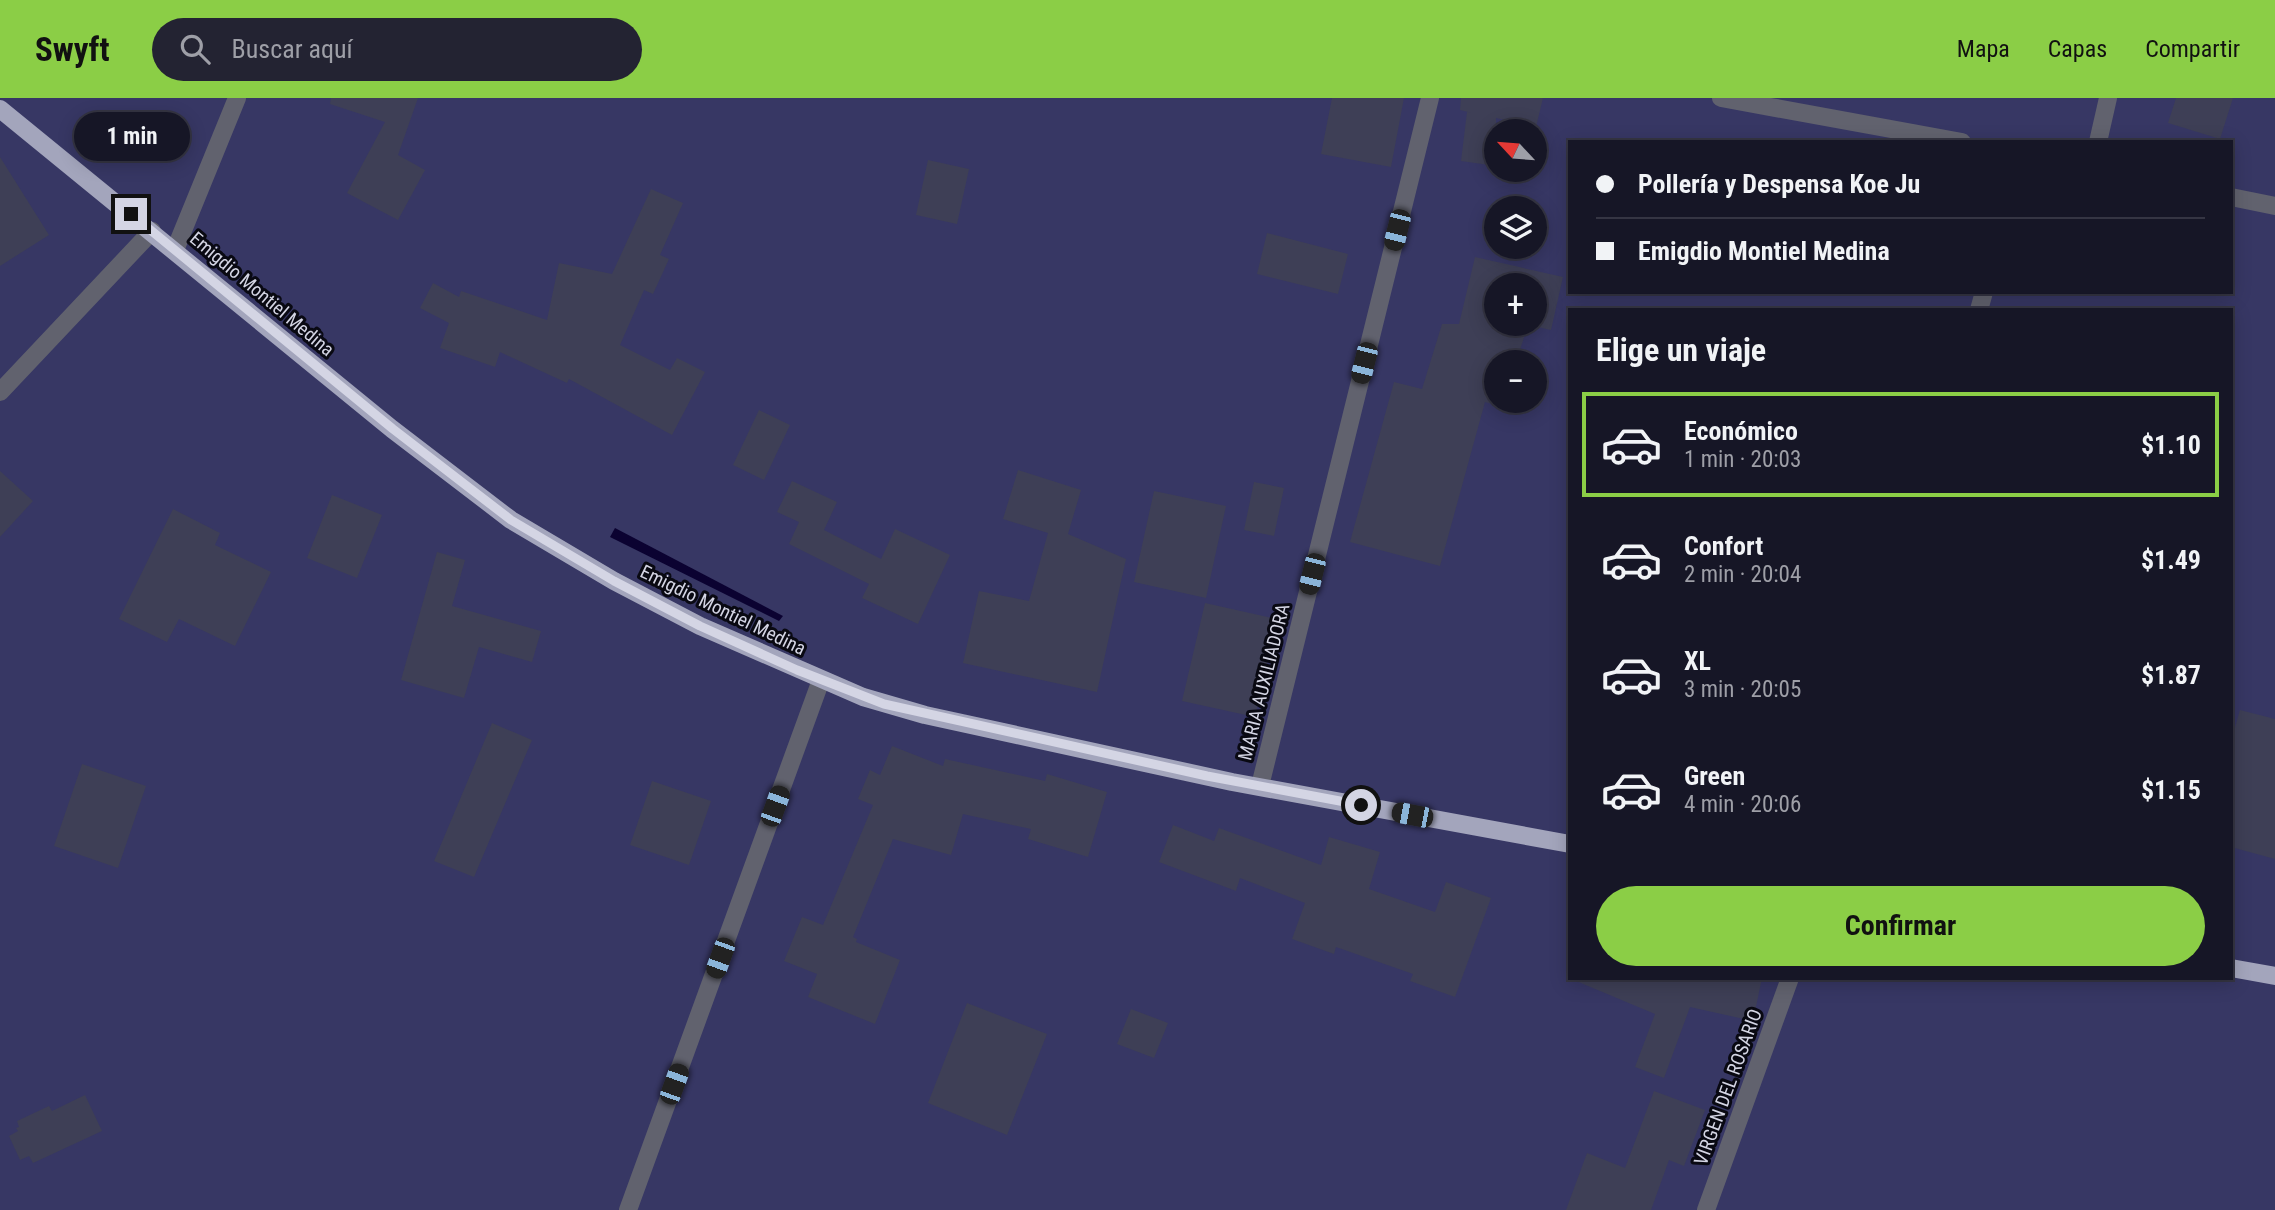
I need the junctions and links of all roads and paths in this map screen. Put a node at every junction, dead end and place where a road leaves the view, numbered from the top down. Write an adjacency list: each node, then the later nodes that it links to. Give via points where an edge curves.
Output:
1 (237, 98): 11 (street)
2 (1430, 98): 14 (street, MARIA AUXILIADORA)
3 (1721, 98): 6 (street)
4 (2108, 98): 7 (street)
5 (0, 109): 10 (main road, Emigdio Montiel Medina)
6 (1951, 140)
7 (2098, 140)
8 (2233, 197): 9 (street)
9 (2275, 206)
10 (152, 231): 11 (main road, Emigdio Montiel Medina); 12 (street)
11 (175, 250): 13 (main road, Emigdio Montiel Medina, via 511,520 653,602)
12 (0, 392)
13 (821, 680): 14 (main road, Emigdio Montiel Medina, via 934,717); 19 (street)
14 (1260, 786): 15 (main road, Emigdio Montiel Medina)
15 (1568, 844)
16 (2233, 968): 17 (main road)
17 (2275, 976)
18 (1789, 980): 20 (street, VIRGEN DEL ROSARIO)
19 (628, 1210)
20 (1706, 1210)

